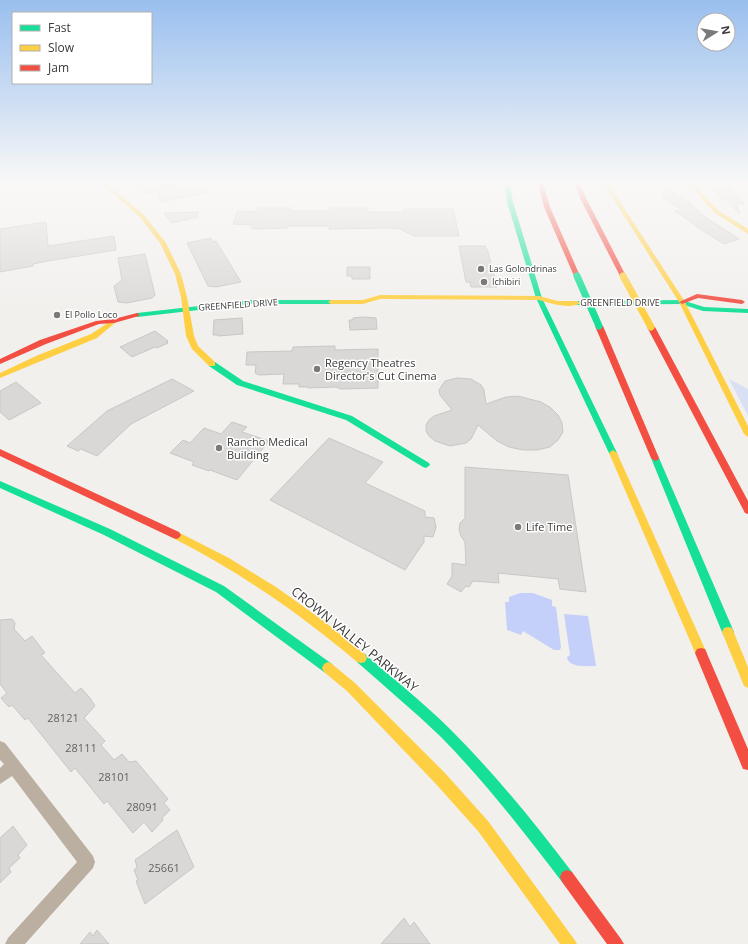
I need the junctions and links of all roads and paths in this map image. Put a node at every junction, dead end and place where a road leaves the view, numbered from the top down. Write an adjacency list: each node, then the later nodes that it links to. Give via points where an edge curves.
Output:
1 (151, 227): 14 (main road, via 163,243 178,274)
2 (518, 227): 6 (main road)
3 (556, 227): 25 (main road, bridge, via 692,544)
4 (598, 227): 24 (main road, bridge)
5 (634, 227): 8 (main road)
6 (539, 298): 7 (main road, GREENFIELD DRIVE, via 380,297); 9 (main road, GREENFIELD DRIVE); 15 (main road)
7 (363, 302): 11 (main road, GREENFIELD DRIVE); 14 (main road, GREENFIELD DRIVE, via 252,302)
8 (682, 302): 9 (main road, GREENFIELD DRIVE); 10 (main road, GREENFIELD DRIVE, via 696,296); 16 (main road, GREENFIELD DRIVE, via 703,309); 20 (main road)
9 (558, 303): 15 (main road, GREENFIELD DRIVE)
10 (748, 303)
11 (377, 307)
12 (414, 307): 13 (main road)
13 (491, 307)
14 (186, 308): 17 (main road, GREENFIELD DRIVE, via 146,313); 22 (main road, via 190,336 195,347 221,371 240,383 349,418)
15 (539, 308): 27 (main road, via 606,437)
16 (748, 311)
17 (114, 321): 18 (main road, GREENFIELD DRIVE, via 98,322 77,329); 19 (main road, GREENFIELD DRIVE, via 94,336)
18 (0, 362)
19 (0, 376)
20 (748, 434)
21 (0, 452): 32 (main road, CROWN VALLEY PARKWAY, via 203,549 253,577 302,610 404,694 457,745 570,880)
22 (426, 465)
23 (0, 484): 31 (main road, via 113,535 220,589 308,652 351,687 483,826)
24 (748, 510)
25 (748, 682)
26 (0, 748): 28 (street)
27 (748, 764)
28 (13, 766): 29 (street); 30 (street, via 87,862)
29 (0, 777)
30 (14, 944)
31 (569, 944)
32 (616, 944)

